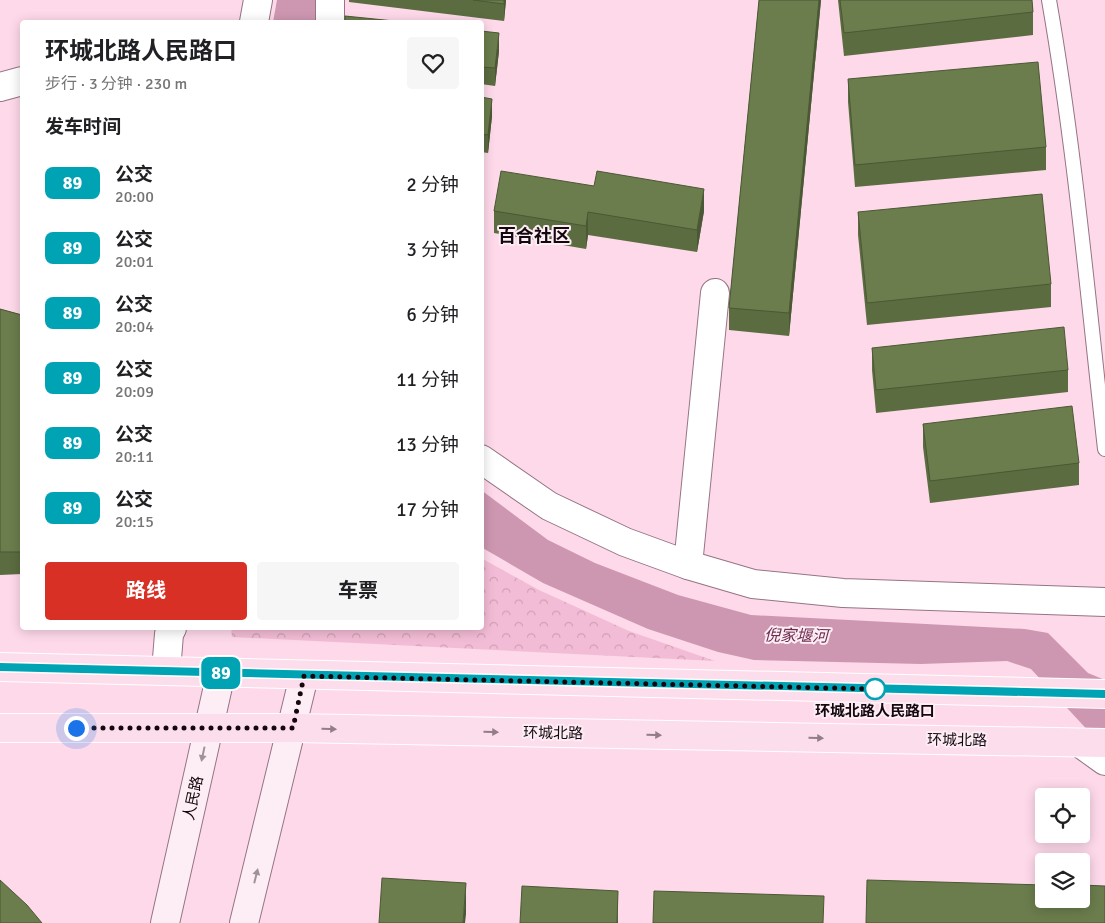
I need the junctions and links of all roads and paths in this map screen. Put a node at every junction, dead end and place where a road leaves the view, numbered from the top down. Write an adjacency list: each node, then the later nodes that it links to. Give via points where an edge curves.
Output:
1 (330, 0): 3 (street)
2 (1049, 0): 7 (lane, via 1078,201)
3 (330, 20)
4 (20, 82): 5 (street)
5 (0, 87)
6 (715, 293): 9 (street)
7 (1105, 449)
8 (484, 461): 9 (street, via 549,506 625,542)
9 (688, 565): 10 (street, via 752,584 843,593)
10 (1105, 602)
11 (171, 630): 13 (street)
12 (0, 667): 13 (main road)
13 (166, 671): 14 (main road)
14 (221, 673): 15 (main road); 18 (main road, 人民路)
15 (304, 676): 16 (main road); 19 (main road)
16 (1105, 694)
17 (0, 728): 18 (main road, 环城北路)
18 (209, 728): 19 (main road, 环城北路); 22 (main road, 人民路, one-way to 22)
19 (293, 728): 20 (main road, 环城北路, one-way to 20); 23 (main road, one-way to 19)
20 (1093, 743): 21 (street)
21 (1105, 760)
22 (165, 923)
23 (244, 923)

